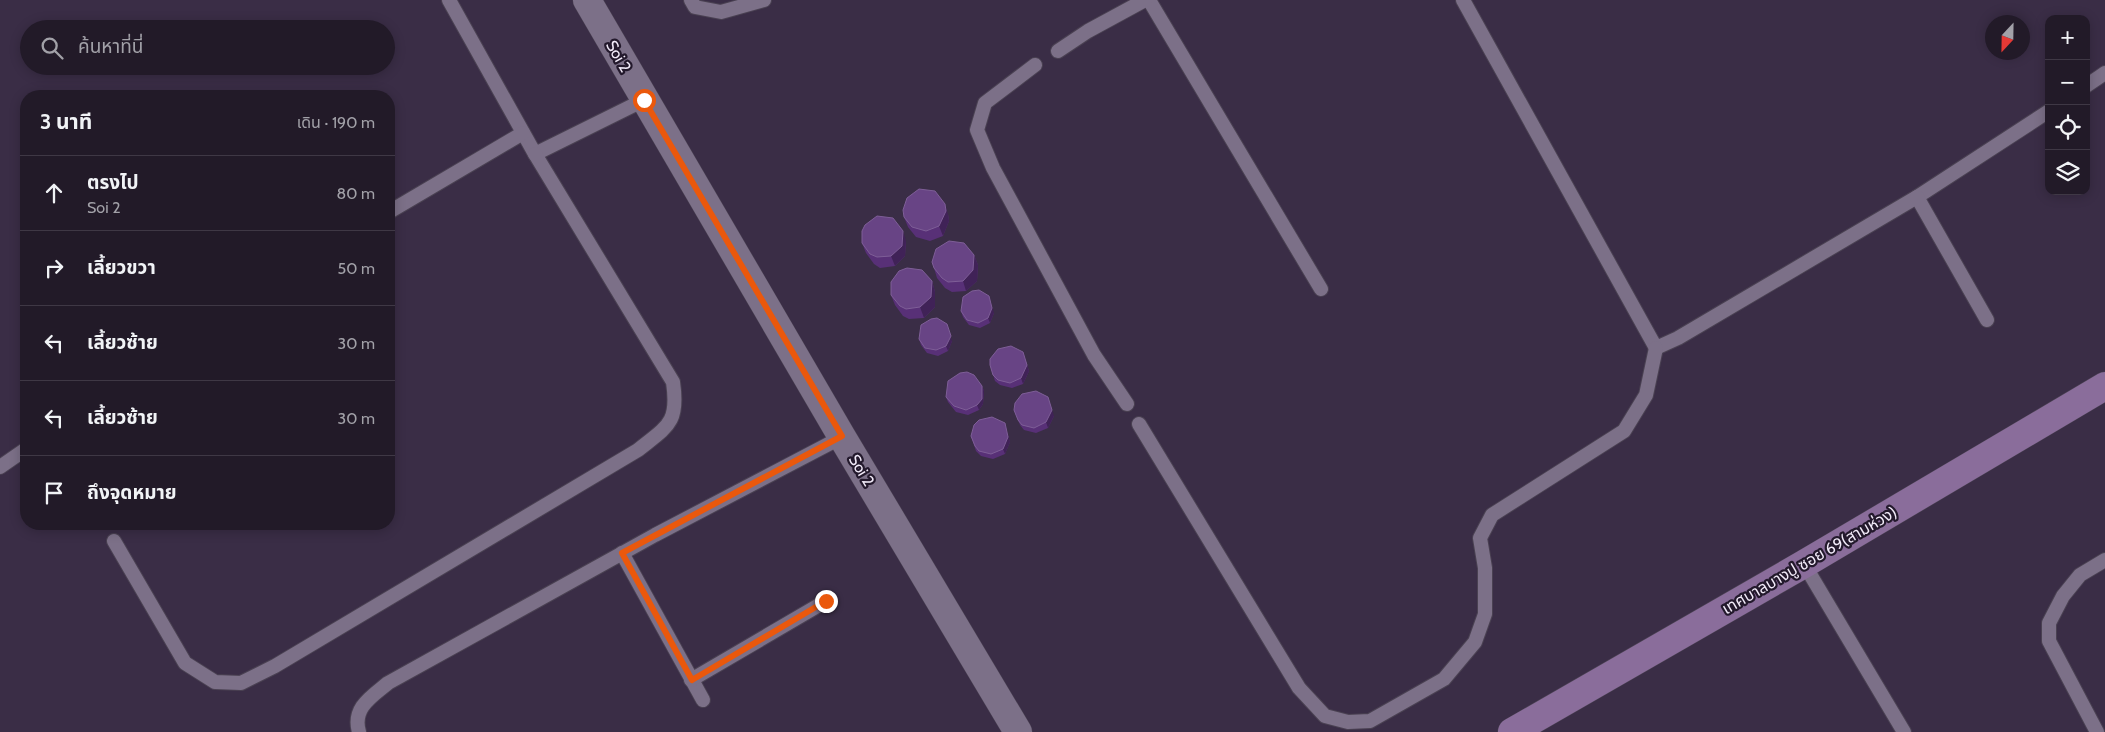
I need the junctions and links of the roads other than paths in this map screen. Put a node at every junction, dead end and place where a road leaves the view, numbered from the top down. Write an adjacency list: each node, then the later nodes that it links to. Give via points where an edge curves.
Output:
1 (449, 0): 13 (lane)
2 (587, 0): 11 (street, Soi 2)
3 (691, 0): 4 (lane, via 695,7 721,12)
4 (764, 0)
5 (1147, 0): 7 (lane); 17 (lane)
6 (1463, 0): 19 (lane)
7 (1058, 51)
8 (1034, 65): 21 (lane, via 985,103 978,130 993,168 1094,355)
9 (2105, 73): 10 (lane)
10 (2090, 83)
11 (644, 100): 14 (lane); 23 (street, Soi 2)
12 (2045, 113): 15 (lane)
13 (523, 132): 14 (lane); 16 (lane)
14 (535, 154): 26 (lane, via 673,382 677,404 669,425 638,450 275,666 241,683 216,682 186,664)
15 (1917, 197): 18 (lane); 19 (lane)
16 (395, 208)
17 (1321, 289)
18 (1987, 320)
19 (1656, 348): 22 (lane, via 1646,394 1624,431 1492,515 1480,538 1485,568 1485,614 1475,642 1444,678 1370,721 1348,722 1325,716 1299,688)
20 (2105, 386): 29 (street, เทศบาลบางปู ซอย 69(สามห่วง))
21 (1127, 404)
22 (1139, 424)
23 (842, 436): 27 (lane); 34 (street, Soi 2)
24 (20, 453): 25 (lane)
25 (0, 466)
26 (114, 541)
27 (622, 553): 31 (lane); 33 (lane, via 388,683 362,704)
28 (2105, 560): 37 (lane, via 2080,575 2062,596 2049,632 2049,641)
29 (1804, 564): 35 (street, เทศบาลบางปู ซอย 69(สามห่วง)); 36 (lane)
30 (826, 601): 31 (lane)
31 (692, 680): 32 (lane)
32 (703, 700)
33 (360, 732)
34 (1018, 732)
35 (1512, 732)
36 (1904, 732)
37 (2097, 732)

